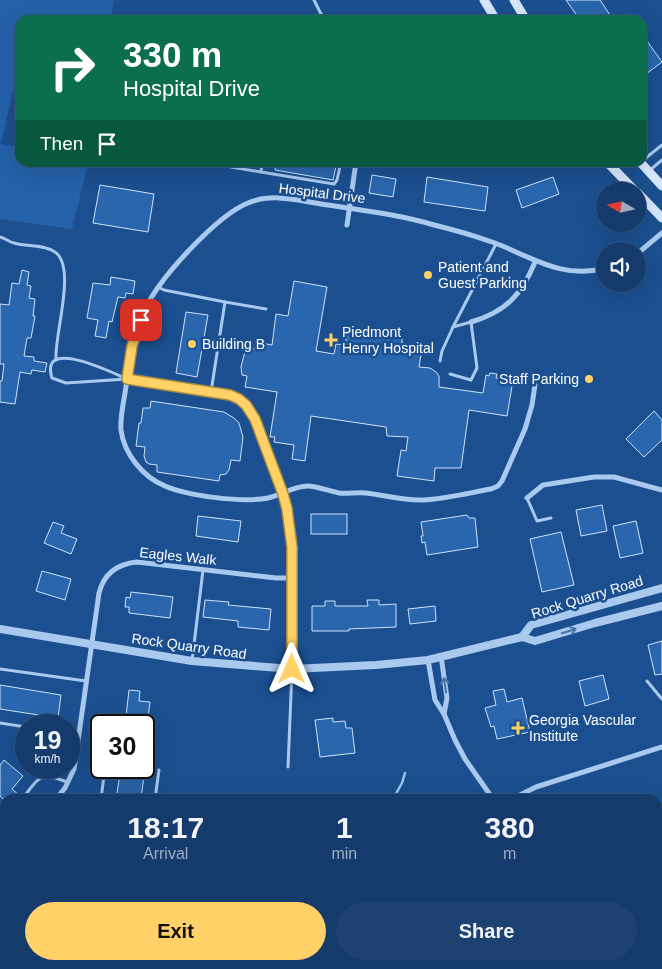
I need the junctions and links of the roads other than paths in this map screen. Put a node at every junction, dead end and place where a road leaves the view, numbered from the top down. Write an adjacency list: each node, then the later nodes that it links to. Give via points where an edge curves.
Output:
1 (314, 0): 4 (lane)
2 (484, 0): 5 (main road)
3 (514, 0): 6 (main road)
4 (322, 15)
5 (493, 15)
6 (523, 15)
7 (662, 145): 8 (lane)
8 (647, 157)
9 (662, 160): 17 (lane)
10 (232, 167): 16 (lane)
11 (262, 167): 16 (lane)
12 (340, 167): 16 (lane, via 334,184)
13 (355, 167): 21 (street)
14 (612, 167): 18 (main road)
15 (644, 167): 17 (main road)
16 (261, 172)
17 (648, 172): 19 (main road)
18 (626, 182)
19 (662, 186)
20 (646, 202): 22 (main road)
21 (350, 208): 23 (street); 26 (street, Hospital Drive, via 415,219); 30 (street, Hospital Drive, via 275,198 252,201 226,216 181,258)
22 (662, 218)
23 (346, 225)
24 (662, 233): 27 (street)
25 (0, 237): 35 (lane, via 12,243 46,248 62,259 65,282)
26 (496, 244): 28 (street, Hospital Drive); 34 (lane)
27 (646, 246)
28 (535, 262): 29 (street, Hospital Drive, via 571,272); 33 (street, via 524,286 513,299 492,314)
29 (596, 270)
30 (158, 287): 31 (lane); 38 (street, Hospital Drive, via 136,333)
31 (224, 302): 32 (lane); 40 (lane)
32 (266, 309)
33 (471, 322): 34 (lane); 37 (lane, via 477,368 471,380)
34 (453, 327): 36 (lane)
35 (56, 360): 38 (lane, via 76,359); 38 (lane, via 50,373 57,381)
36 (440, 361)
37 (450, 374)
38 (127, 379): 40 (lane); 42 (street, Hospital Drive, via 121,431 135,462 154,480 181,491 236,500 257,500)
39 (535, 385): 42 (street, Hospital Drive, via 525,429 498,486 422,500 337,492 309,486)
40 (211, 392): 42 (lane, via 239,399 250,410)
41 (662, 490): 43 (street, via 614,476 594,477 543,485)
42 (283, 494): 46 (street, via 291,531)
43 (526, 498): 44 (lane, via 537,522)
44 (551, 518)
45 (202, 570): 46 (street, Eagles Walk); 51 (street, Eagles Walk, via 147,562 118,566 101,585); 54 (lane)
46 (292, 578): 56 (street)
47 (662, 588): 50 (street, Rock Quarry Road, via 531,625)
48 (662, 606): 50 (street, Rock Quarry Road, one-way to 48, via 535,641)
49 (0, 629): 51 (street, Rock Quarry Road)
50 (522, 637): 52 (street, Rock Quarry Road)
51 (92, 645): 54 (street, Rock Quarry Road); 57 (street, Eagles Walk)
52 (441, 656): 53 (street, Rock Quarry Road); 60 (street, one-way to 52, via 447,698)
53 (428, 660): 56 (street, Rock Quarry Road); 60 (street, via 435,700)
54 (192, 661): 56 (street, Rock Quarry Road)
55 (0, 669): 57 (lane)
56 (292, 669): 65 (lane)
57 (86, 681): 61 (street, Eagles Walk)
58 (647, 681): 59 (lane)
59 (662, 698)
60 (444, 714): 74 (street, via 465,759)
61 (80, 722)
62 (0, 723): 63 (lane)
63 (15, 725)
64 (662, 747): 75 (street)
65 (288, 767)
66 (159, 770): 73 (lane)
67 (69, 779): 69 (street, Eagles Walk)
68 (104, 779): 72 (lane)
69 (68, 782): 70 (lane, via 44,776); 71 (street, Eagles Walk)
70 (26, 794)
71 (60, 794)
72 (102, 794)
73 (156, 794)
74 (490, 794)
75 (522, 794)

